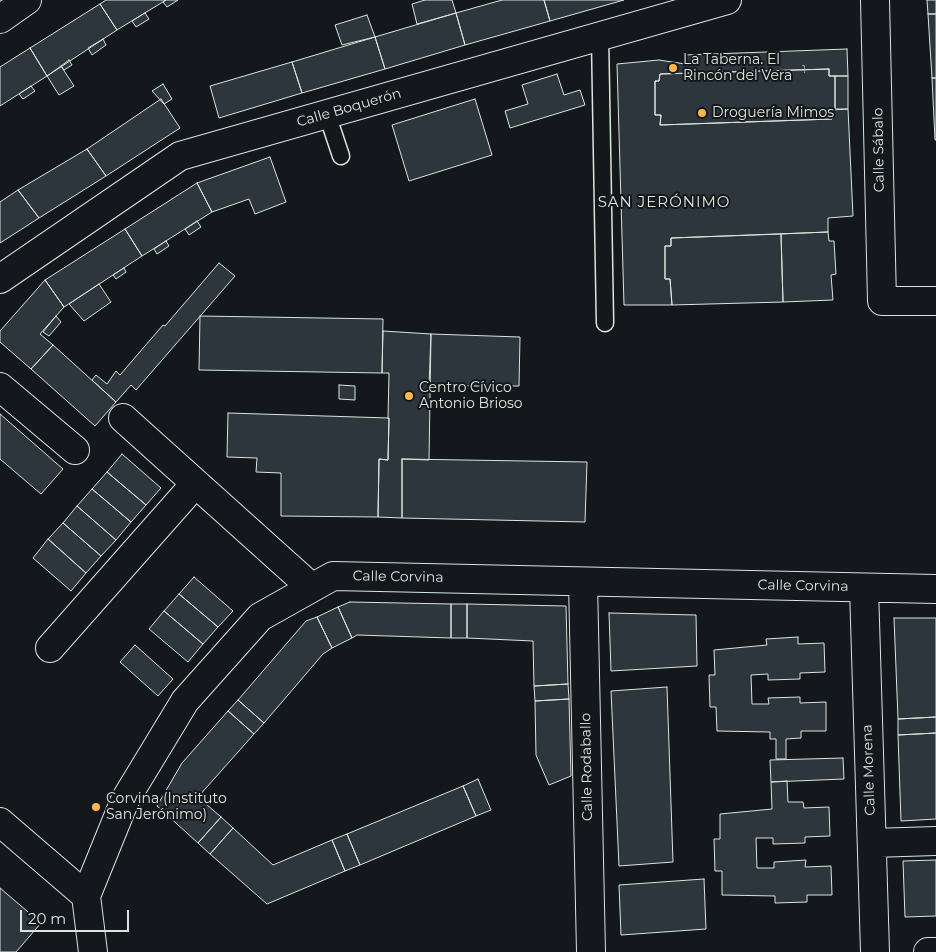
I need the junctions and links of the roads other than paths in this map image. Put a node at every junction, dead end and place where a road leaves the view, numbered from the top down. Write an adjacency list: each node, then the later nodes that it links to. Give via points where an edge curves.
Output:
1 (27, 0): 4 (street)
2 (727, 0): 5 (street, Calle Boquerón)
3 (875, 0): 9 (street, Calle Sábalo, via 882,301)
4 (0, 18)
5 (600, 36): 6 (street, Calle Boquerón); 10 (lane)
6 (327, 114): 7 (lane); 8 (street, Calle Boquerón, via 180,156)
7 (341, 156)
8 (0, 279)
9 (936, 301)
10 (605, 323)
11 (0, 387): 13 (street)
12 (123, 418): 14 (street)
13 (75, 450)
14 (195, 484): 16 (street); 19 (street)
15 (583, 582): 16 (street, Calle Corvina, via 332,576); 17 (street, Calle Corvina); 25 (street, Calle Rodaballo)
16 (311, 587): 23 (street, Calle Corvina, via 260,617 185,701 125,800)
17 (864, 588): 18 (street, Calle Corvina); 22 (street, Calle Morena)
18 (936, 589)
19 (50, 648)
20 (0, 822): 23 (street)
21 (936, 841): 22 (street)
22 (872, 843): 26 (street, Calle Morena)
23 (86, 896): 24 (street, Calle Corvina)
24 (92, 952)
25 (592, 952)
26 (875, 952)
27 (928, 952): 28 (street)
28 (936, 952)

